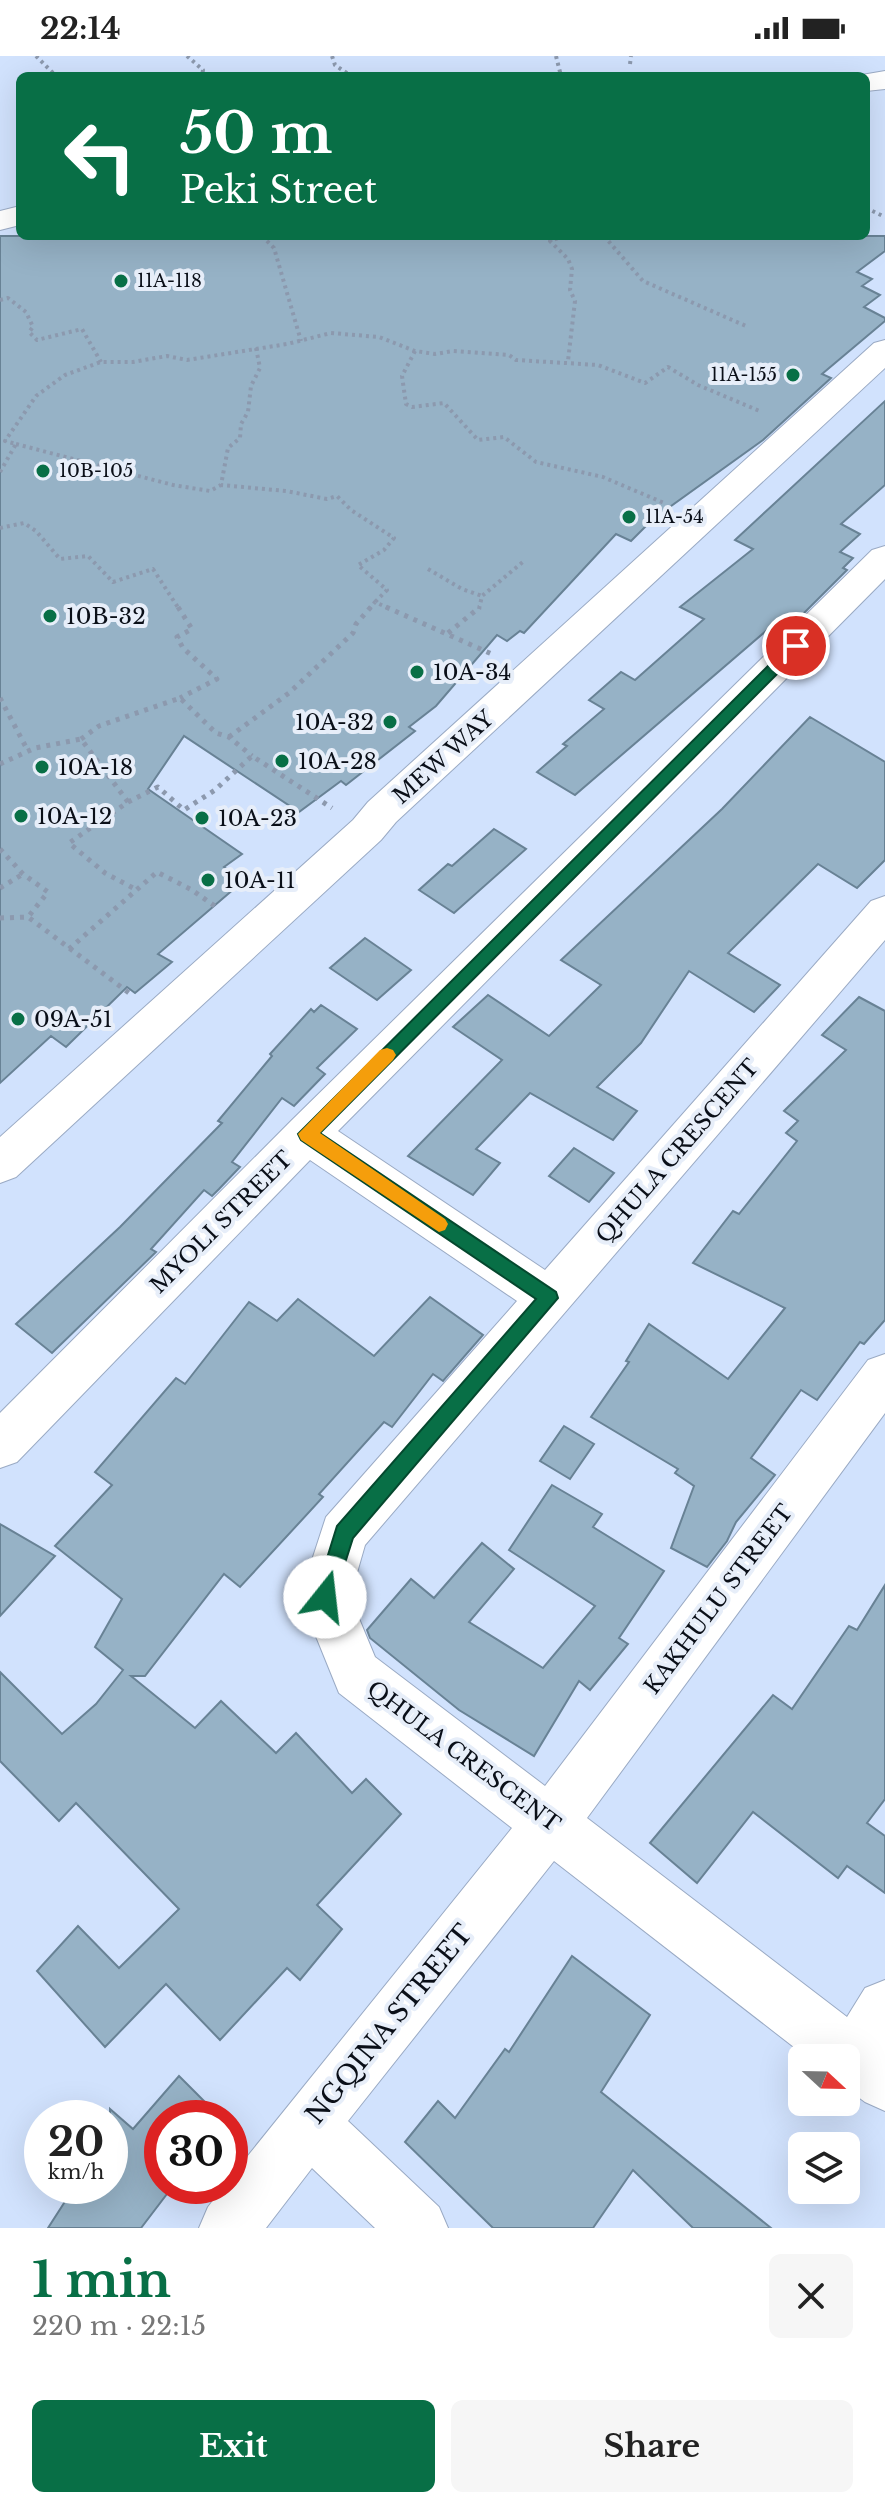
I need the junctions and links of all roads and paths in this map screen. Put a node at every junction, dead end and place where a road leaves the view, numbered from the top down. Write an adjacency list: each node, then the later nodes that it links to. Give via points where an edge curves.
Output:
1 (36, 56): 6 (path)
2 (187, 56): 7 (path)
3 (332, 56): 8 (path)
4 (631, 56): 5 (path)
5 (630, 64)
6 (52, 72)
7 (203, 72)
8 (345, 72)
9 (266, 240): 14 (path, via 274,248)
10 (553, 240): 18 (path, via 572,269 575,301)
11 (608, 240): 13 (path, via 643,281)
12 (0, 300): 19 (path, via 8,298 26,312 33,327 29,332 37,340 82,329)
13 (746, 326)
14 (301, 341): 15 (path); 17 (path, via 331,333 379,337)
15 (256, 348): 19 (path, via 187,360 167,356); 24 (path, via 260,368 240,438 228,448)
16 (885, 350): 20 (street, MEW WAY)
17 (415, 351): 18 (path); 25 (path, via 399,384 406,404 444,403 478,440 504,437 536,462 603,477)
18 (568, 361): 20 (path, via 598,365 645,383 668,367)
19 (101, 362): 21 (path, via 65,375 36,396)
20 (800, 429): 25 (street, MEW WAY)
21 (2, 439): 22 (path)
22 (16, 444): 23 (path); 24 (path, via 173,485 210,491)
23 (0, 472)
24 (221, 485): 31 (path, via 337,496 394,538 358,565 387,590)
25 (702, 519): 33 (street, MEW WAY)
26 (0, 528): 35 (path, via 24,523 60,559 88,556 113,582 153,569 192,629 177,637 183,648 217,679)
27 (885, 558): 53 (street, MYOLI STREET)
28 (524, 561): 30 (path)
29 (428, 569): 30 (path)
30 (482, 596): 32 (path, via 480,608)
31 (375, 602): 32 (path); 36 (path, via 353,633 311,673)
32 (448, 633): 33 (path)
33 (534, 674): 42 (street, MEW WAY)
34 (0, 698): 38 (path)
35 (180, 698): 36 (path, via 216,733); 37 (path, via 99,726)
36 (229, 737): 39 (path)
37 (81, 739): 38 (path); 41 (path)
38 (28, 751): 40 (path)
39 (252, 756): 41 (path, via 184,810 158,787); 42 (path)
40 (0, 764)
41 (128, 802): 46 (path, via 69,843 105,873)
42 (367, 830): 51 (street, MEW WAY)
43 (0, 849): 44 (path)
44 (23, 874): 45 (path); 48 (path, via 48,892)
45 (0, 888)
46 (135, 889): 50 (path); 51 (path, via 157,872 220,910 192,935)
47 (885, 912): 55 (street, QHULA CRESCENT)
48 (28, 917): 49 (path); 50 (path)
49 (0, 918)
50 (69, 949): 52 (path)
51 (227, 957): 52 (street, MEW WAY)
52 (162, 1016): 54 (street, MEW WAY)
53 (307, 1134): 55 (street); 57 (street, MYOLI STREET)
54 (0, 1164)
55 (549, 1298): 58 (street, QHULA CRESCENT, via 344,1533 325,1597 357,1675)
56 (885, 1375): 58 (street, KAKHULU STREET)
57 (0, 1446)
58 (551, 1822): 60 (street, QHULA CRESCENT); 61 (street, NGQINA STREET)
59 (885, 2008): 60 (street)
60 (870, 2070)
61 (309, 2124): 62 (street, NGQINA STREET); 63 (street)
62 (229, 2228)
63 (418, 2228)

